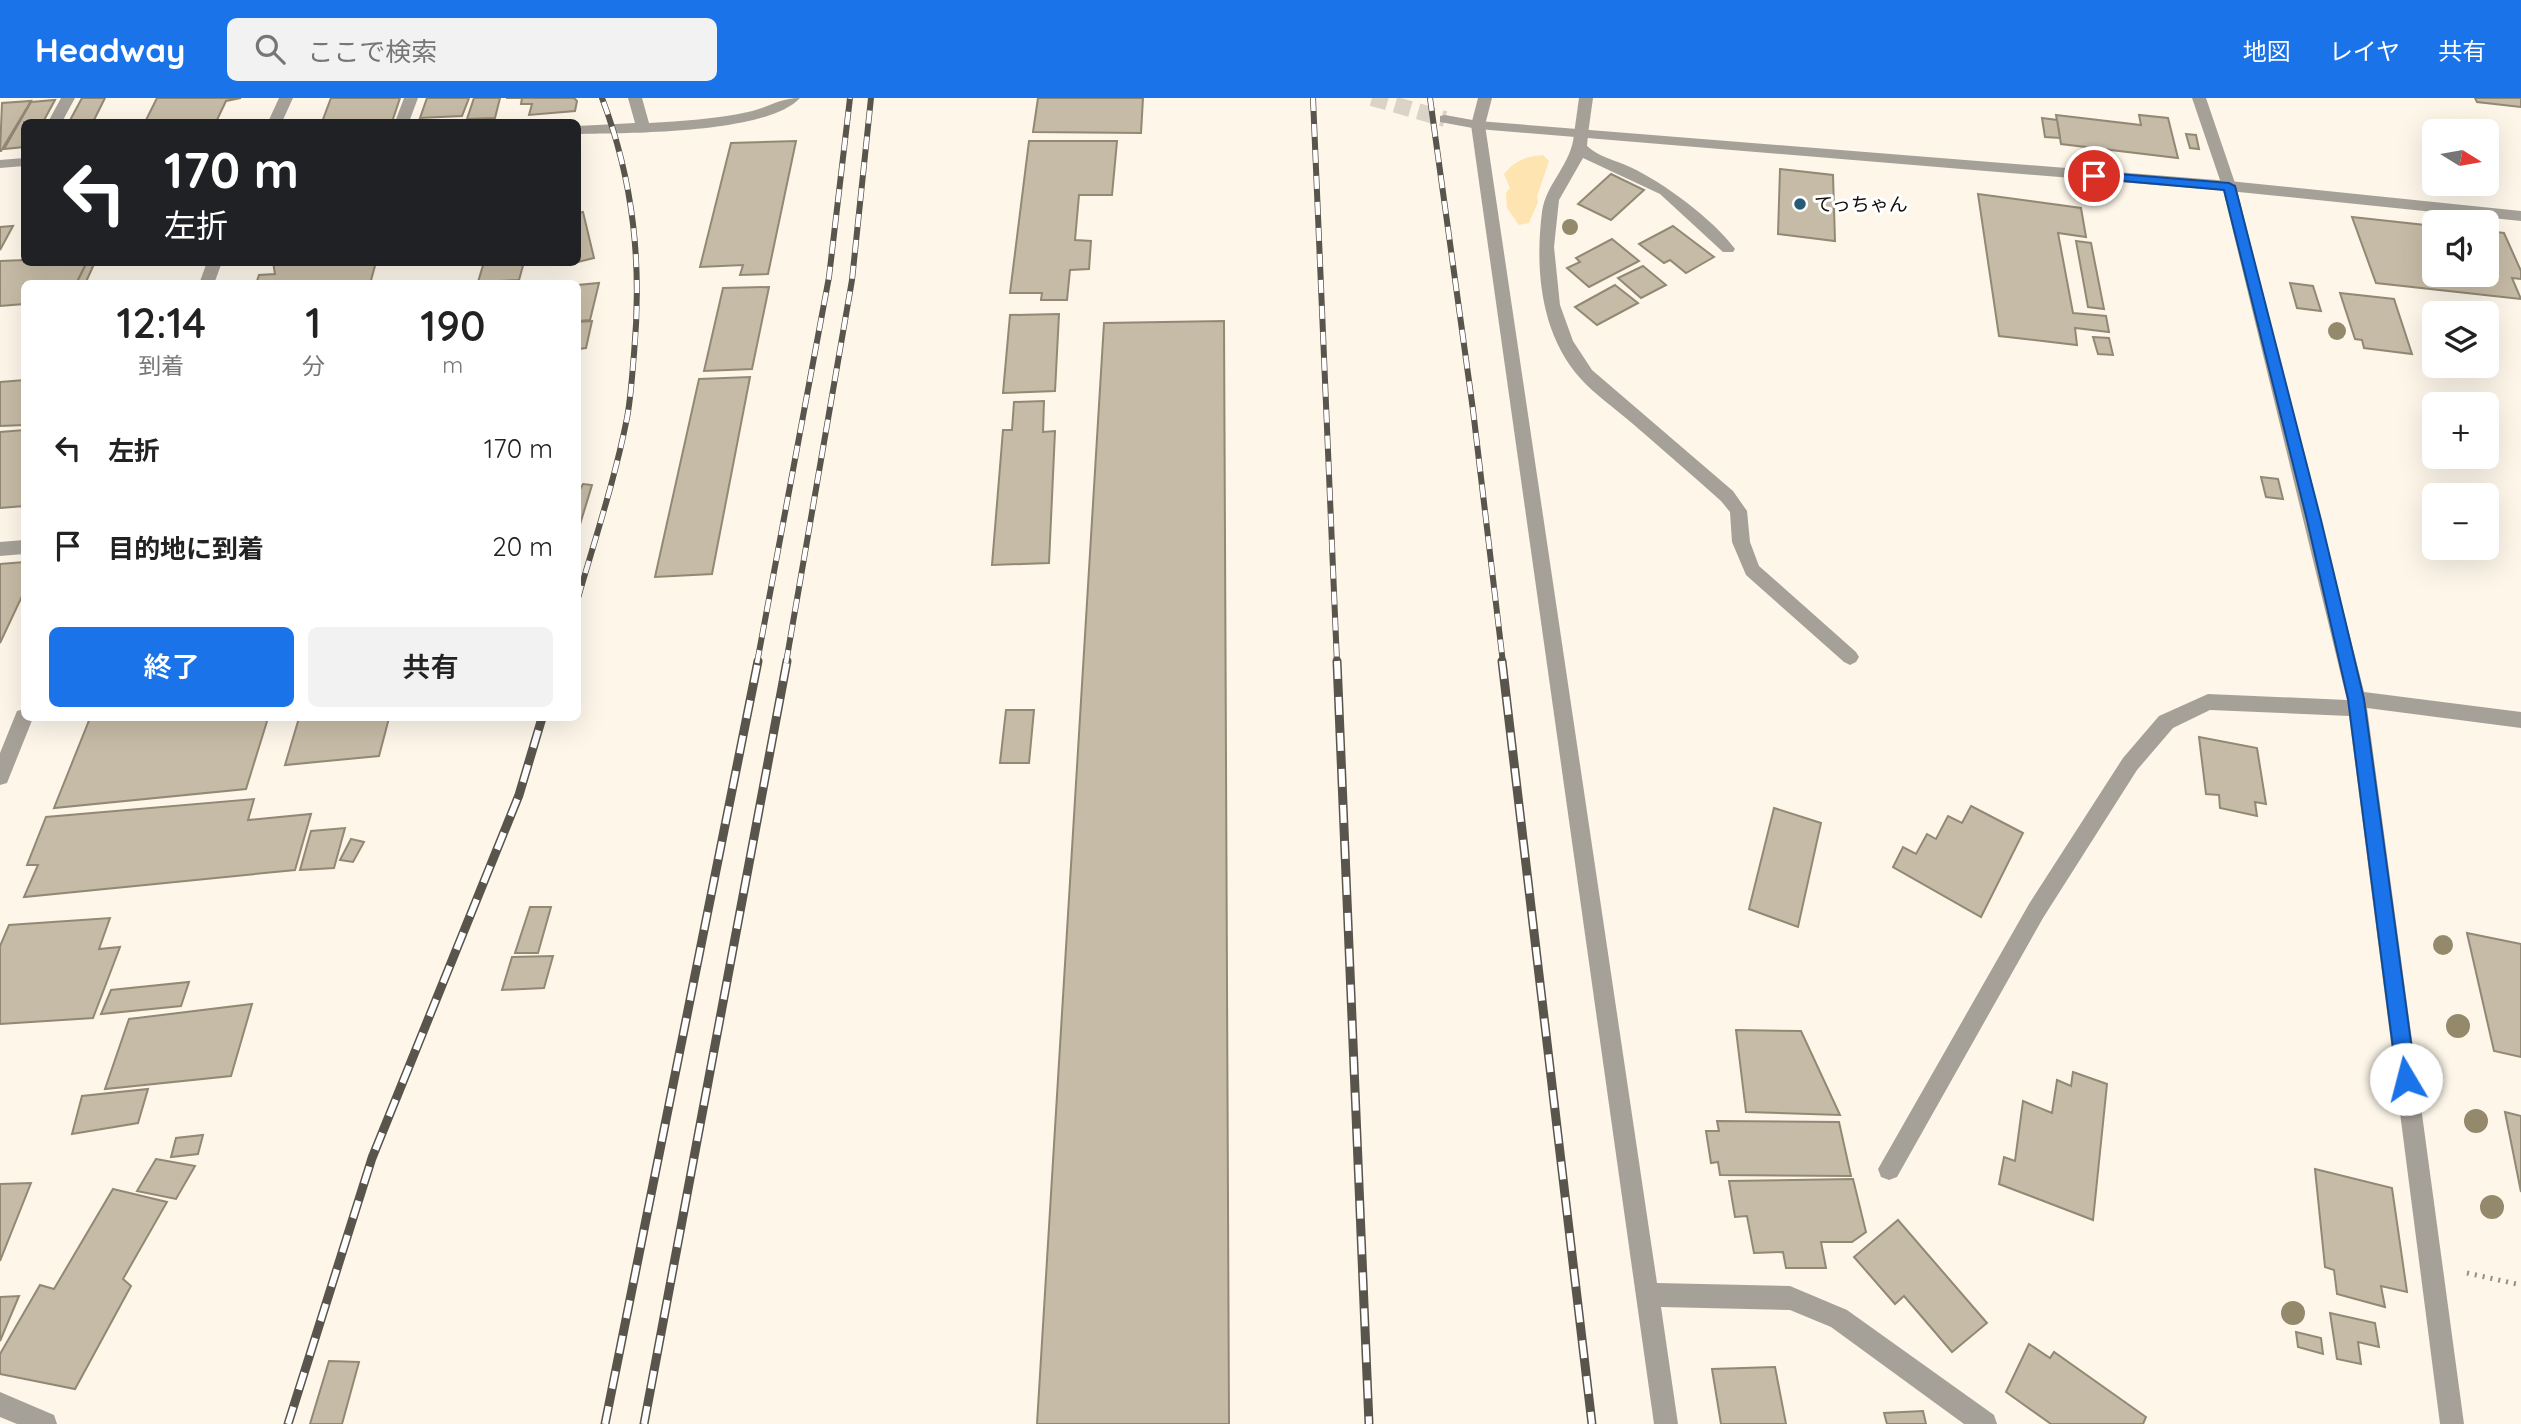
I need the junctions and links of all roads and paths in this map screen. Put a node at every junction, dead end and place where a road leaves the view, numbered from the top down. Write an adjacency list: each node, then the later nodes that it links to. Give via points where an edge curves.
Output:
1 (68, 98): 9 (street)
2 (286, 98): 10 (street)
3 (411, 98): 11 (street)
4 (635, 98): 14 (street)
5 (793, 98): 14 (street, via 770,113 733,120)
6 (1485, 98): 13 (street)
7 (1586, 98): 16 (street)
8 (2199, 98): 19 (street)
9 (57, 119)
10 (276, 119)
11 (403, 119)
12 (1445, 119): 13 (street)
13 (1478, 125): 16 (street); 32 (street)
14 (643, 126): 15 (street)
15 (581, 130)
16 (1581, 141): 19 (street); 21 (street, via 1589,156 1665,191); 24 (street, via 1573,167 1553,197 1544,254 1546,281 1573,358 1727,496 1738,511 1741,542 1752,570)
17 (21, 162): 18 (street)
18 (0, 164)
19 (2229, 186): 20 (street); 25 (street)
20 (2521, 216)
21 (1728, 249)
22 (21, 547): 23 (street)
23 (0, 549)
24 (1850, 657)
25 (2357, 704): 26 (street); 29 (street, via 2208,702 2166,722 2130,764 2036,911); 30 (street)
26 (2521, 720)
27 (22, 721): 28 (street)
28 (0, 778)
29 (1889, 1169)
30 (2431, 1264): 31 (path); 37 (street)
31 (2521, 1285)
32 (1646, 1295): 35 (street); 36 (street, via 1790,1298 1839,1318)
33 (0, 1404): 34 (street)
34 (44, 1424)
35 (1666, 1424)
36 (1985, 1424)
37 (2452, 1424)

